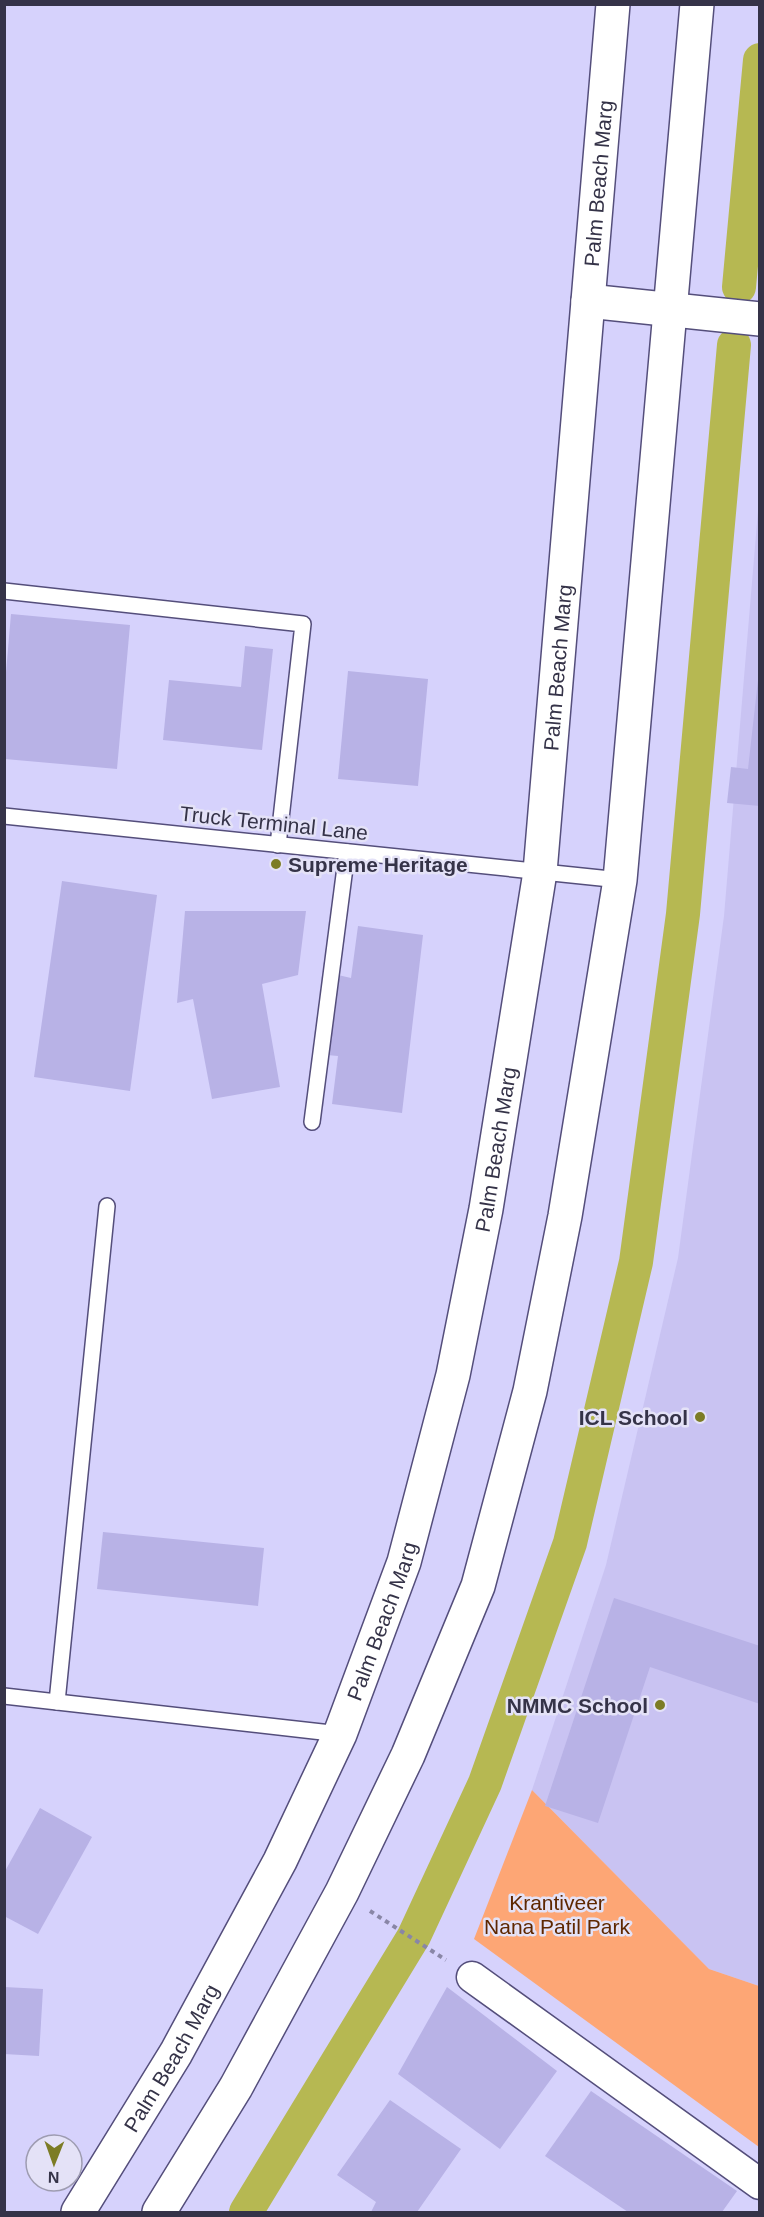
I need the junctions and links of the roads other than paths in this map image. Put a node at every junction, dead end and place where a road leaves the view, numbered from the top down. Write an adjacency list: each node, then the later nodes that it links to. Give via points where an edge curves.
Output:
1 (613, 4): 3 (main road, Palm Beach Marg)
2 (697, 4): 4 (main road)
3 (588, 301): 4 (main road); 10 (main road, Palm Beach Marg)
4 (670, 310): 5 (main road); 11 (main road)
5 (759, 319)
6 (4, 591): 8 (lane, via 303,624)
7 (4, 816): 8 (lane, Truck Terminal Lane)
8 (278, 845): 9 (lane, Truck Terminal Lane)
9 (347, 852): 10 (lane, Truck Terminal Lane); 12 (lane)
10 (540, 872): 11 (lane, Truck Terminal Lane); 16 (main road, Palm Beach Marg, via 486,1209 453,1375 404,1562)
11 (620, 880): 20 (main road, via 563,1227 530,1391 478,1586 408,1755 342,1892 236,2087)
12 (312, 1122)
13 (107, 1206): 15 (lane)
14 (4, 1696): 15 (lane)
15 (57, 1702): 16 (lane)
16 (340, 1734): 19 (main road, Palm Beach Marg, via 280,1861 176,2053)
17 (472, 1977): 18 (street)
18 (759, 2184)
19 (78, 2212)
20 (159, 2212)

